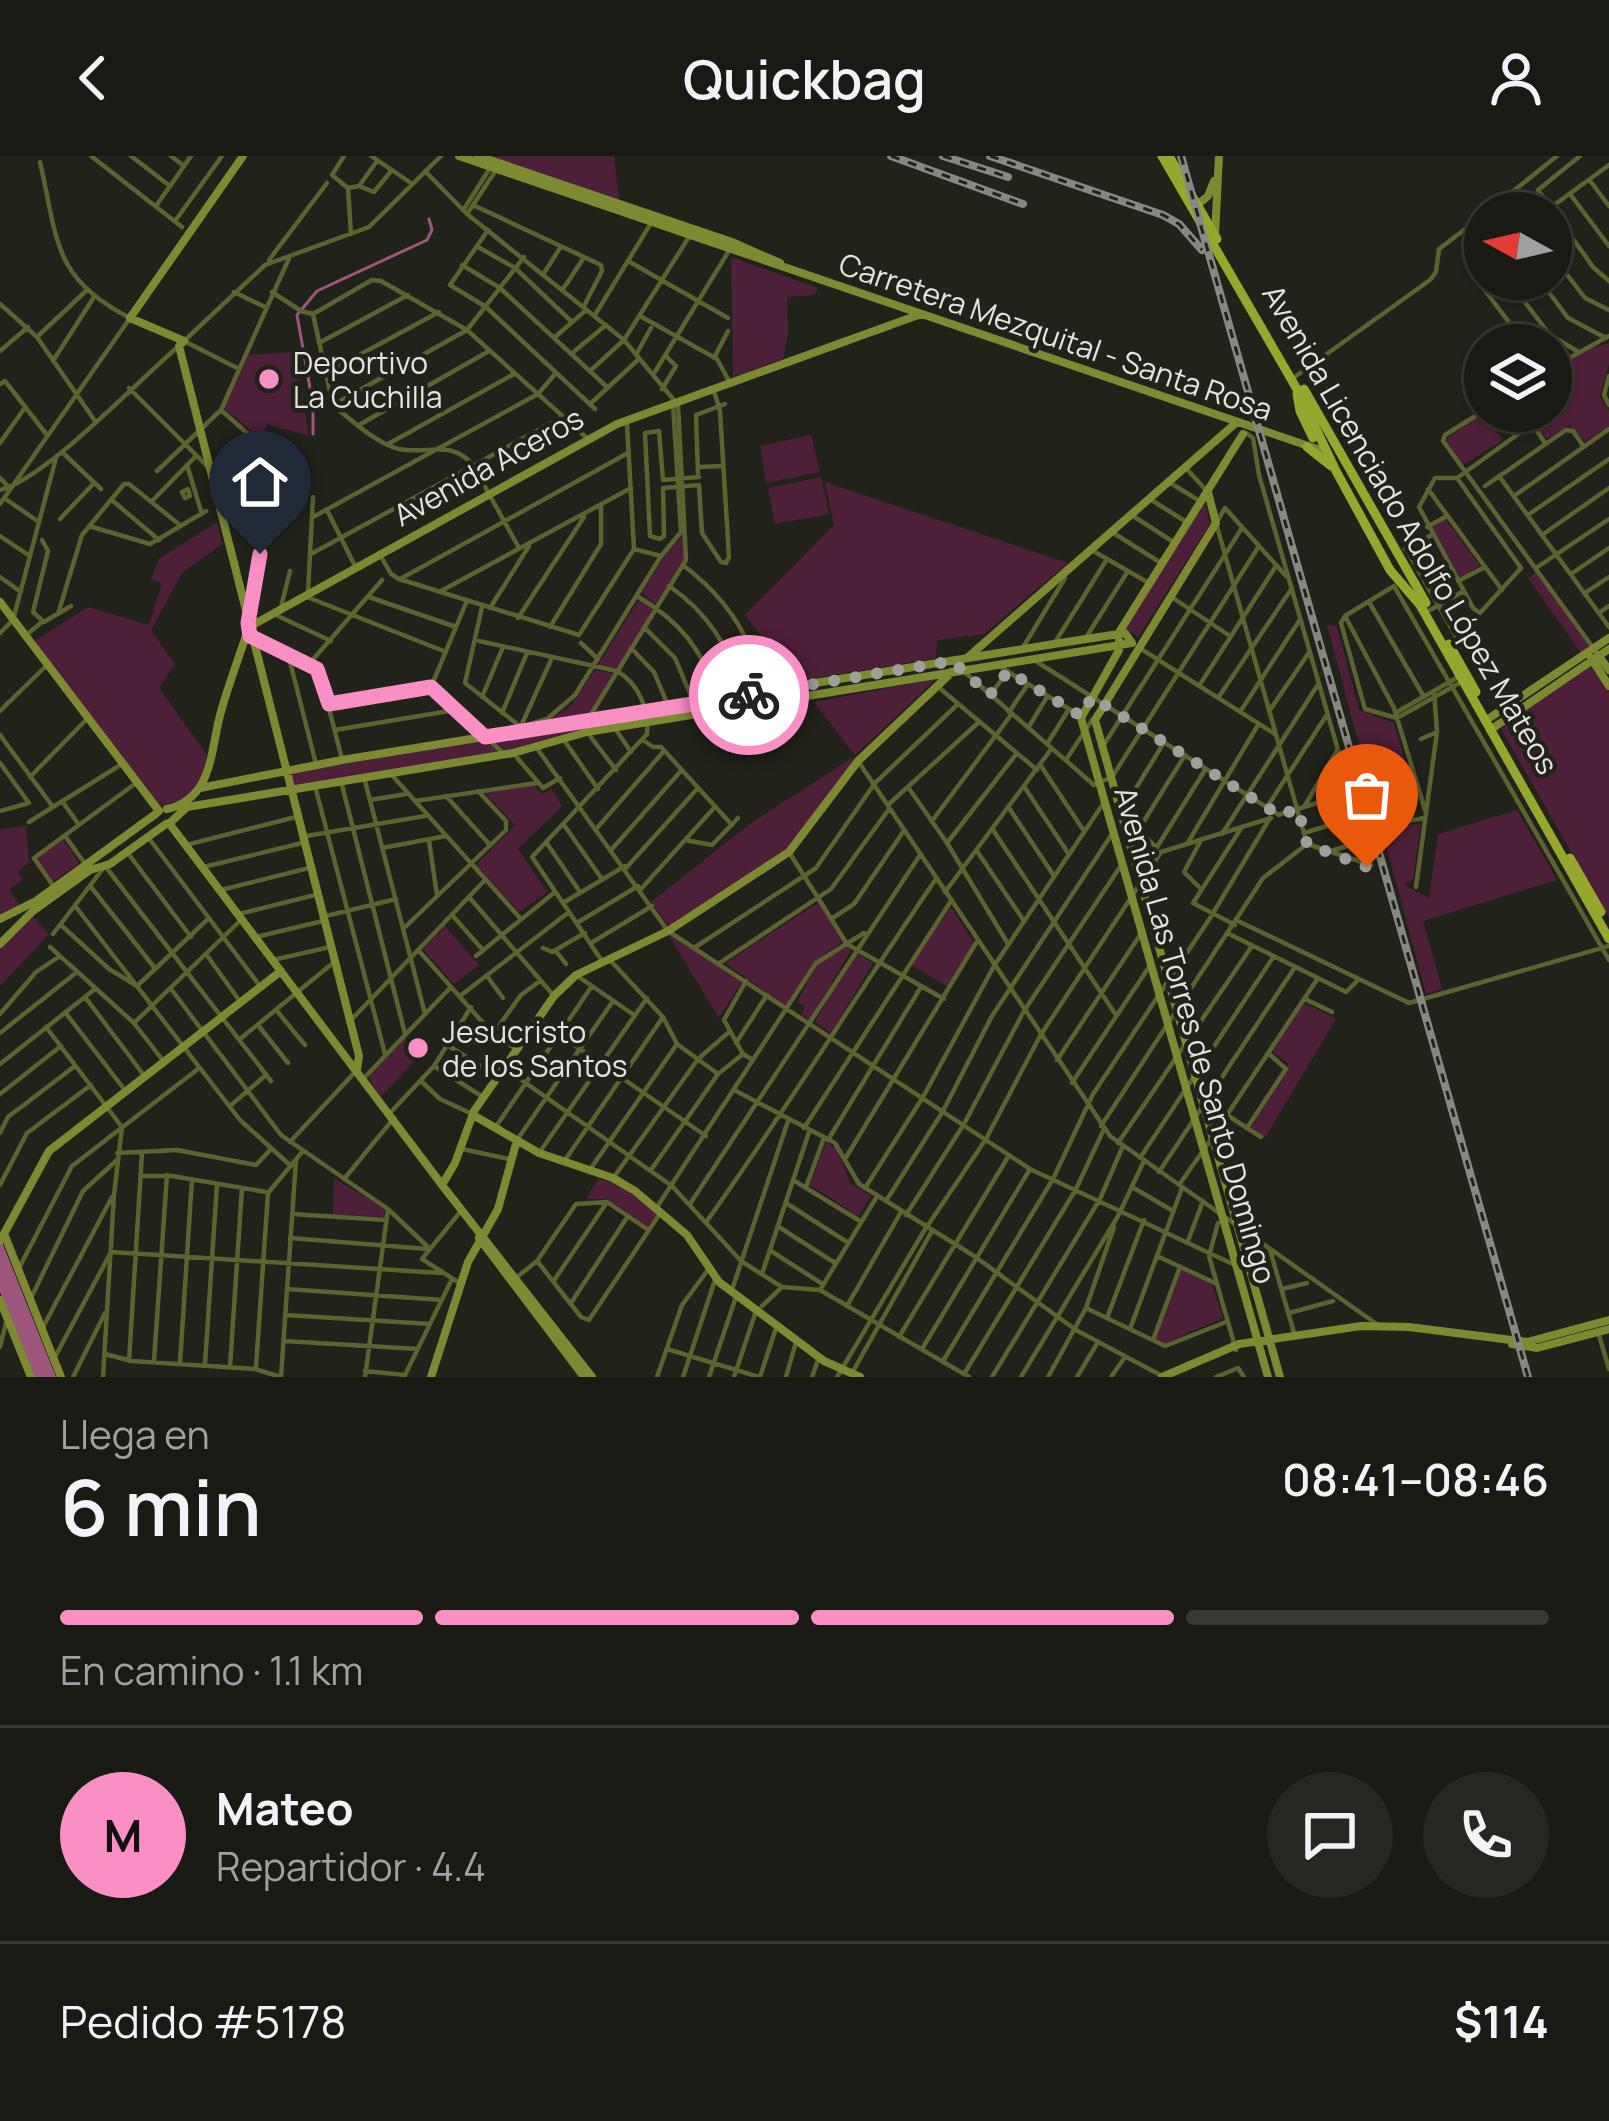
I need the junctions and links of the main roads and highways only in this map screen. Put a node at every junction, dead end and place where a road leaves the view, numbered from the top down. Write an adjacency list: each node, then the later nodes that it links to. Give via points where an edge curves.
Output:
1 (1162, 156): 2 (main road, Avenida Licenciado Adolfo López Mateos)
2 (1297, 382): 3 (main road, Avenida Licenciado Adolfo López Mateos); 4 (main road, Avenida Licenciado Adolfo López Mateos)
3 (1309, 439): 5 (main road, Avenida Licenciado Adolfo López Mateos); 6 (main road)
4 (1334, 441): 5 (main road); 7 (main road, Avenida Licenciado Adolfo López Mateos)
5 (1326, 452): 6 (main road, Avenida Licenciado Adolfo López Mateos); 7 (main road)
6 (1336, 472): 7 (main road, Avenida Licenciado Adolfo López Mateos)
7 (1396, 555): 8 (main road, Avenida Licenciado Adolfo López Mateos, via 1434,608); 8 (main road, Avenida Licenciado Adolfo López Mateos, via 1397,584 1419,602)
8 (1487, 724): 10 (main road, Avenida Licenciado Adolfo López Mateos); 11 (main road, Avenida Licenciado Adolfo López Mateos)
9 (1493, 758): 10 (main road)
10 (1514, 772): 12 (main road, Avenida Licenciado Adolfo López Mateos)
11 (1609, 927)
12 (1607, 945)

